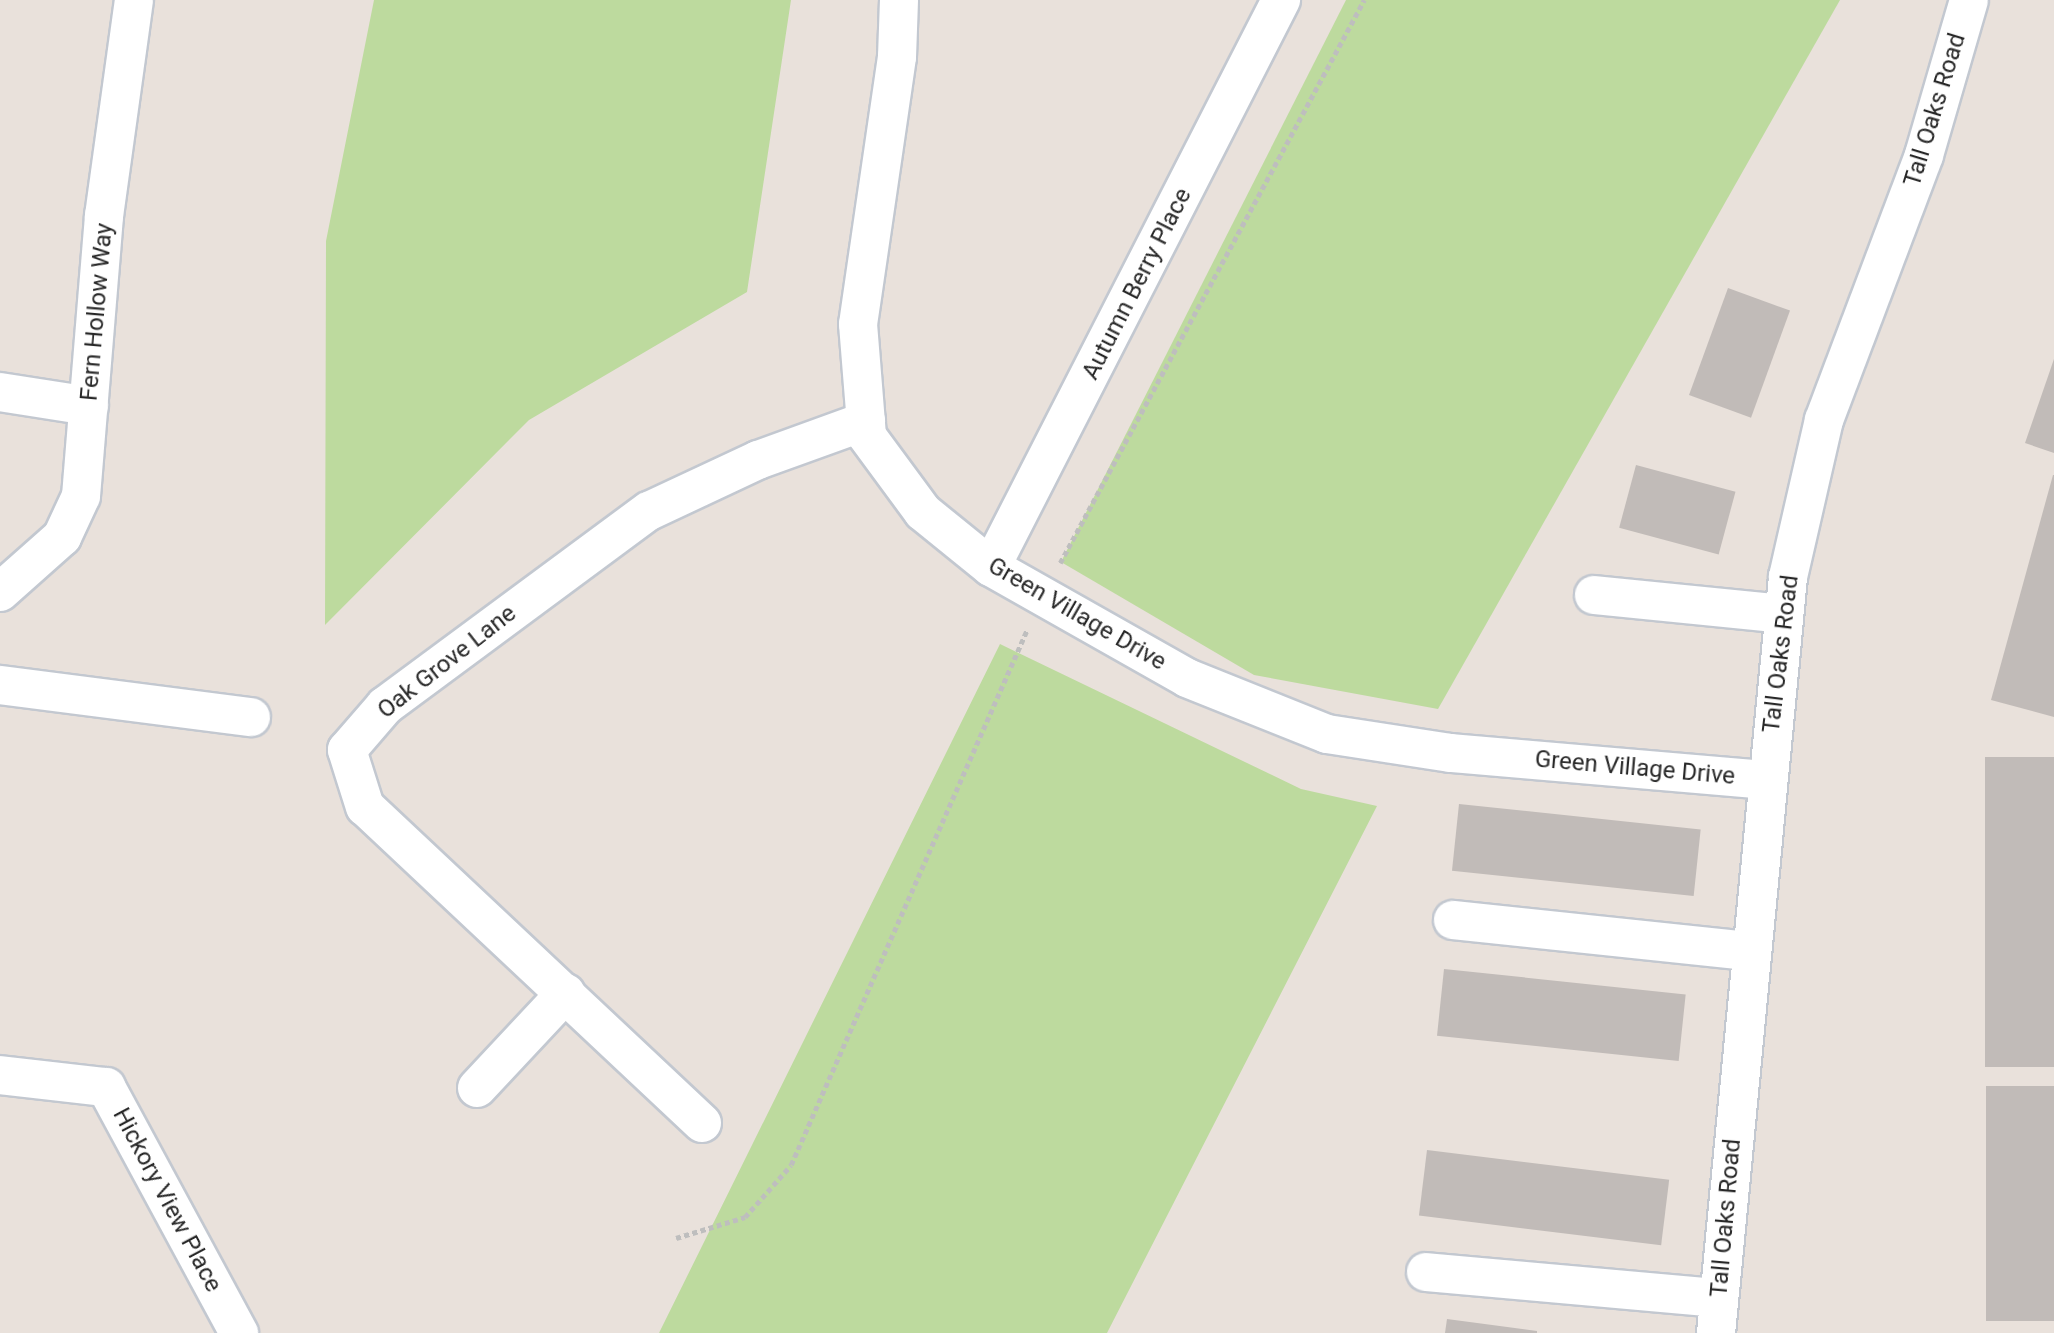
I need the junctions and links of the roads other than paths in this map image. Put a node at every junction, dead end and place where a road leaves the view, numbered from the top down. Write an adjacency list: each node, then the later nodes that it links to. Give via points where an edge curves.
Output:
1 (134, 0): 6 (street, Fern Hollow Way, via 104,216)
2 (899, 0): 7 (street, Green Village Drive, via 897,57 858,324)
3 (1281, 0): 8 (street, Autumn Berry Place)
4 (1969, 0): 11 (street, Tall Oaks Road, via 1924,155 1824,420)
5 (0, 393): 6 (street)
6 (89, 406): 9 (street, Fern Hollow Way, via 81,496 62,537)
7 (866, 421): 8 (street, Green Village Drive, via 867,436 923,512); 17 (street, Oak Grove Lane, via 758,460 649,511 385,706 347,750 365,807)
8 (991, 567): 14 (street, Green Village Drive, via 1188,678 1327,734 1451,753)
9 (0, 592)
10 (1594, 595): 11 (street)
11 (1784, 614): 14 (street, Tall Oaks Road)
12 (0, 685): 13 (street)
13 (251, 717)
14 (1766, 780): 16 (street, Tall Oaks Road)
15 (1453, 920): 16 (street)
16 (1750, 951): 22 (street, Tall Oaks Road)
17 (566, 993): 19 (street); 20 (street, Oak Grove Lane)
18 (0, 1075): 23 (street, Hickory View Place, via 106,1087)
19 (477, 1088)
20 (702, 1123)
21 (1426, 1272): 22 (street)
22 (1717, 1316)
23 (239, 1333)

